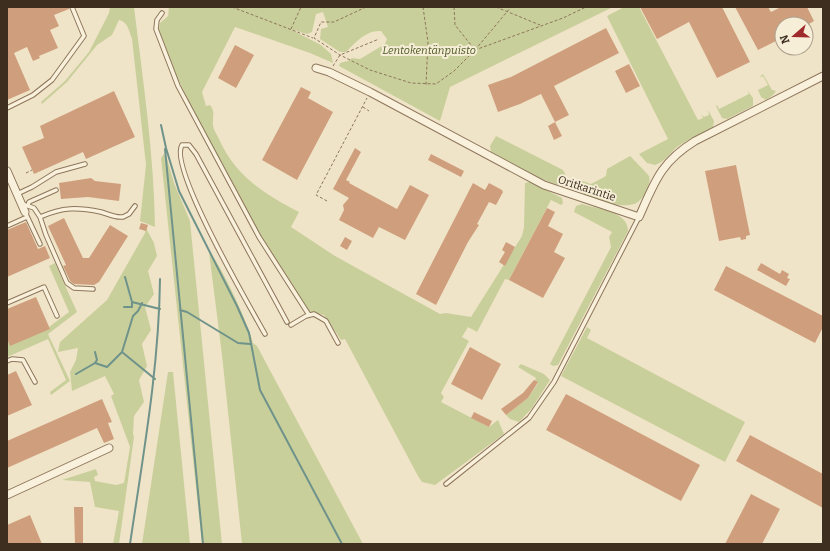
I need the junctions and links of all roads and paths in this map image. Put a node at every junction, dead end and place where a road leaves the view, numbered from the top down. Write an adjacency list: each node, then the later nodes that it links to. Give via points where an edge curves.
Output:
1 (72, 7): 24 (lane, via 84,36 52,80 33,96)
2 (232, 7): 13 (path)
3 (301, 7): 13 (path)
4 (366, 7): 14 (path, via 334,22 321,22)
5 (424, 7): 21 (path, via 428,42)
6 (454, 7): 16 (path, via 455,25)
7 (496, 7): 11 (path)
8 (511, 7): 11 (path)
9 (586, 7): 12 (path)
10 (162, 12): 41 (lane, via 157,20 156,29 178,86 259,237)
11 (508, 12): 12 (path); 16 (path)
12 (541, 25): 16 (path)
13 (291, 30): 14 (path)
14 (314, 38): 17 (path)
15 (379, 39): 17 (path)
16 (475, 50): 21 (path, via 443,80)
17 (340, 55): 19 (path); 21 (path, via 411,84)
18 (316, 68): 19 (street, Oritkarintie)
19 (329, 72): 22 (street, Oritkarintie)
20 (823, 76): 36 (street, via 680,151 658,175)
21 (426, 85)
22 (370, 92): 23 (path); 36 (street, Oritkarintie, via 544,185)
23 (362, 107): 25 (path); 32 (path, via 316,195)
24 (7, 108)
25 (369, 111)
26 (85, 164): 31 (lane, via 56,172)
27 (32, 170): 29 (path)
28 (7, 171): 31 (street)
29 (26, 173)
30 (56, 190): 34 (lane, via 28,202)
31 (17, 194): 34 (street)
32 (327, 201)
33 (134, 206): 35 (lane, via 129,214 123,217 101,212 59,209)
34 (26, 209): 35 (lane, via 34,208); 37 (lane); 38 (lane)
35 (40, 217): 39 (lane, via 67,283 74,288)
36 (639, 217): 50 (lane, via 554,382 529,418)
37 (7, 226)
38 (40, 244)
39 (93, 289)
40 (7, 303): 42 (lane, via 44,287)
41 (309, 315): 44 (lane); 46 (lane, via 314,314 326,321)
42 (57, 316)
43 (287, 322): 45 (lane, via 196,154 189,145 182,145 179,149 180,160 195,201)
44 (291, 325)
45 (265, 334)
46 (338, 343)
47 (7, 361): 48 (lane, via 23,360)
48 (36, 382)
49 (109, 448): 51 (street)
50 (446, 484)
51 (7, 495)

